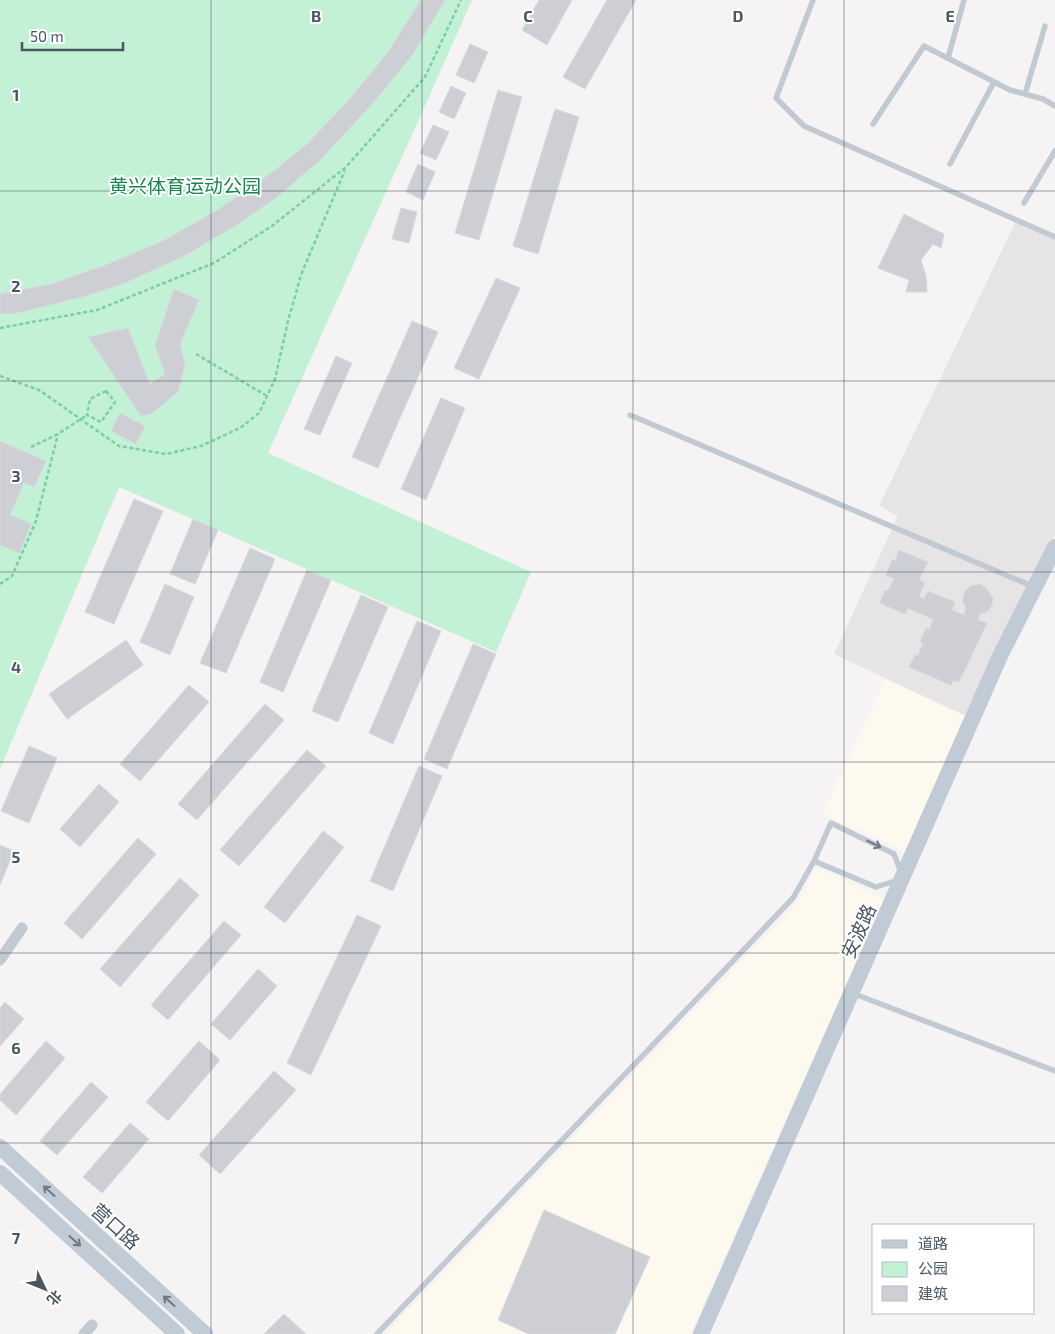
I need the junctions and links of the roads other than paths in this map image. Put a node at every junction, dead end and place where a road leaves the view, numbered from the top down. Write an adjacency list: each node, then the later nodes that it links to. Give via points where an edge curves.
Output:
1 (813, 0): 12 (lane, via 776,98 804,126)
2 (964, 0): 4 (lane)
3 (1045, 26): 6 (lane)
4 (948, 58): 5 (lane); 8 (lane, via 924,46)
5 (994, 82): 6 (lane); 10 (lane)
6 (1025, 94): 7 (lane)
7 (1055, 106)
8 (873, 124)
9 (1055, 150): 11 (lane)
10 (950, 164)
11 (1024, 203)
12 (1055, 237)
13 (630, 414): 15 (lane)
14 (1055, 546): 15 (street, 安波路)
15 (1034, 587): 17 (street, 安波路, via 1000,656)
16 (814, 861): 17 (lane, via 876,887); 17 (lane, one-way to 17, via 831,823 894,854); 28 (lane, via 793,898)
17 (903, 878): 20 (street, 安波路)
18 (22, 928): 19 (street)
19 (0, 960)
20 (852, 993): 21 (lane); 29 (street, 安波路)
21 (1055, 1071)
22 (0, 1147): 27 (street, 营口路, one-way to 22)
23 (0, 1173): 26 (street, 营口路, one-way to 26)
24 (92, 1325): 25 (street)
25 (84, 1334)
26 (177, 1334)
27 (205, 1334)
28 (377, 1334)
29 (701, 1334)

